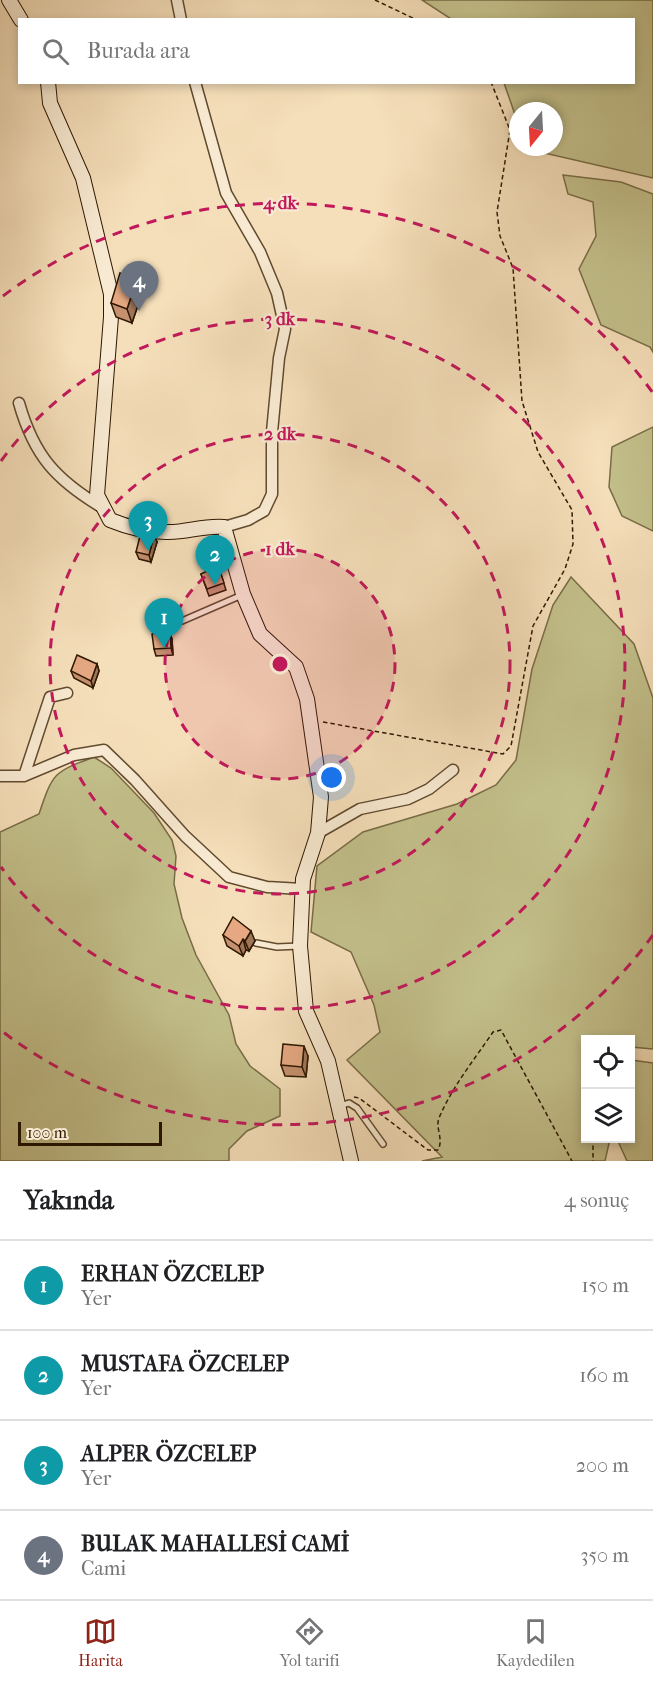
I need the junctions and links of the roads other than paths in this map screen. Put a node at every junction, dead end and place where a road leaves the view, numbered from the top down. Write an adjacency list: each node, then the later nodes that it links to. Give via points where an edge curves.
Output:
1 (9, 0): 3 (street)
2 (177, 0): 4 (street)
3 (20, 18)
4 (181, 18)
5 (48, 84): 8 (street, via 50,103 83,178 111,294 97,495)
6 (196, 84): 9 (street, via 226,193 260,252 277,293 285,329 272,432 273,494 264,511)
7 (19, 403): 8 (street, via 28,434 48,466 81,495)
8 (103, 508): 9 (street, via 110,520 128,527 168,533 207,525)
9 (224, 527): 10 (street)
10 (243, 594): 11 (lane); 16 (street, via 260,633 296,667 307,699 321,797)
11 (182, 621)
12 (67, 693): 15 (street, via 50,697)
13 (453, 770): 16 (street, via 408,799 360,809)
14 (0, 776): 15 (street)
15 (24, 776): 17 (street, via 74,755 104,750 229,877 267,887)
16 (318, 833): 17 (street)
17 (302, 889): 19 (street)
18 (256, 943): 19 (lane)
19 (300, 946): 20 (street, via 306,1011 328,1061)
20 (337, 1100): 21 (lane, via 357,1108); 22 (street)
21 (383, 1144)
22 (351, 1161)

